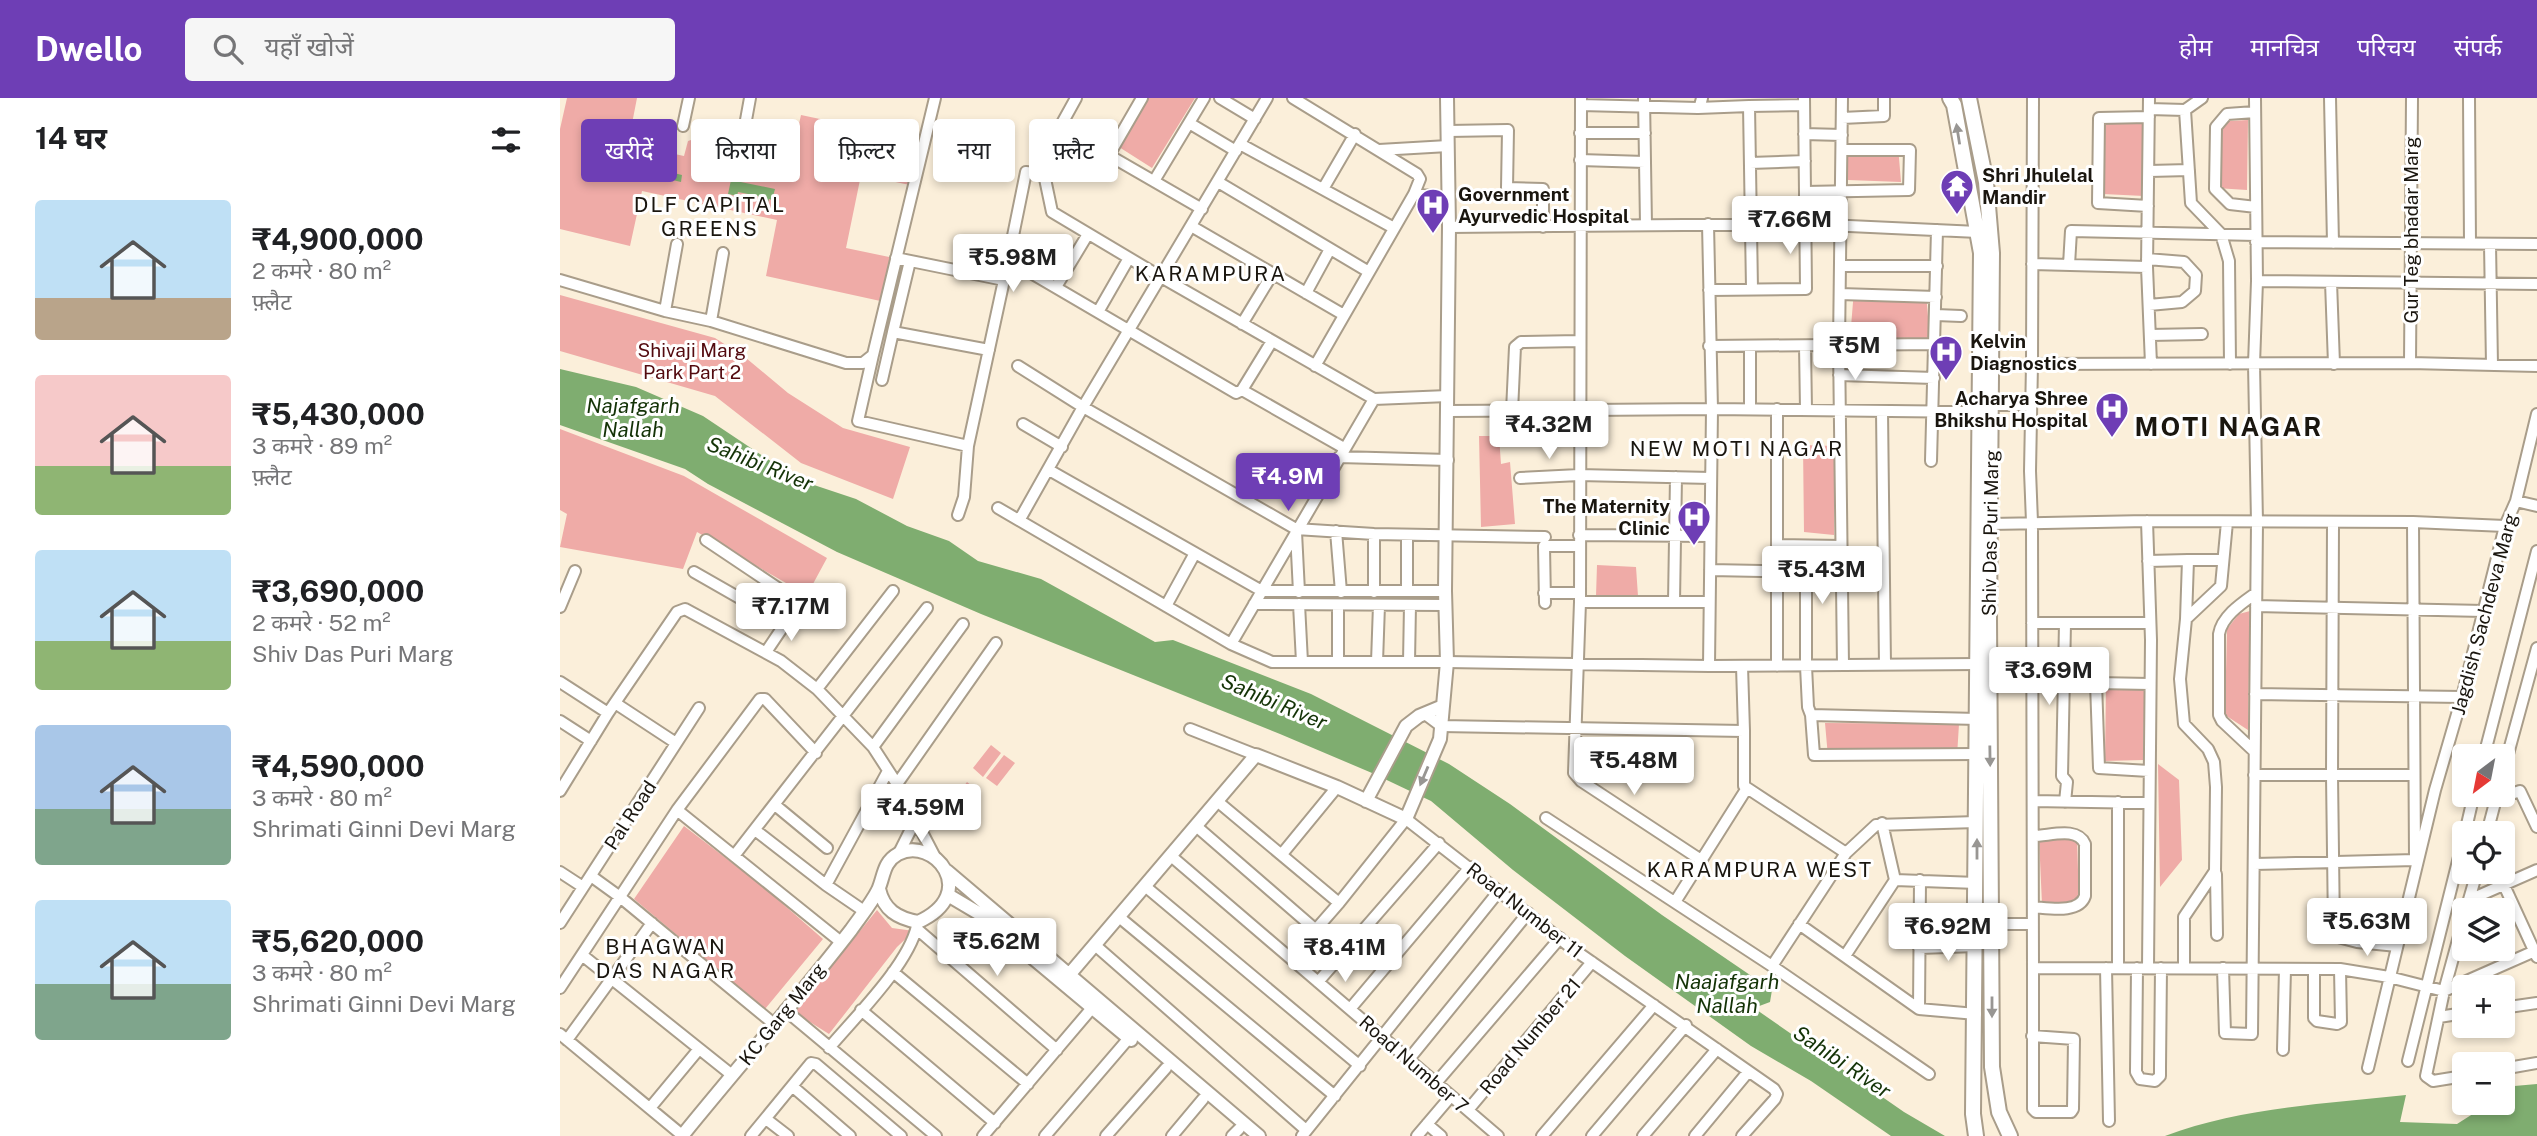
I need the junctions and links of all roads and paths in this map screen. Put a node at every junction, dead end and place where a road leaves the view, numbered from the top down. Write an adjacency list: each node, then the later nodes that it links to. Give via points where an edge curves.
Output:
1 (689, 98): 33 (street)
2 (750, 98): 29 (street)
3 (935, 98): 88 (street)
4 (1076, 98): 30 (street)
5 (1142, 98): 40 (street)
6 (1204, 98): 32 (street)
7 (1220, 98): 31 (street)
8 (1267, 98): 31 (street)
9 (1293, 98): 37 (street)
10 (1447, 98): 34 (street)
11 (1842, 98): 28 (street)
12 (1884, 98): 28 (street, via 1884,116)
13 (2033, 98): 92 (street)
14 (2202, 98): 26 (street)
15 (2255, 98): 27 (street)
16 (2330, 98): 80 (street)
17 (2412, 98): 81 (street, Gur Teg bhadar Marg)
18 (2469, 98): 82 (street)
19 (1960, 100): 75 (main road, Shiv Das Puri Marg, one-way to 19, via 1966,182); 152 (main road, Shiv Das Puri Marg, via 1986,183 1992,254)
20 (1581, 101): 21 (street); 35 (street)
21 (1644, 102): 23 (street); 36 (street)
22 (1804, 102): 24 (street); 38 (street)
23 (1700, 103): 24 (street)
24 (1749, 106): 49 (street)
25 (2149, 108): 26 (street); 51 (street); 61 (street, via 2099,118 2098,203)
26 (2185, 110): 50 (street)
27 (2255, 112): 62 (street); 62 (street, via 2227,114 2216,127 2215,189 2230,204)
28 (1842, 118): 39 (street)
29 (746, 119)
30 (1064, 119)
31 (1255, 119): 42 (street)
32 (1189, 123): 42 (street); 53 (street)
33 (683, 126)
34 (1448, 131): 41 (street); 70 (street, via 1508,130 1507,188 1543,189)
35 (1580, 133): 36 (street); 45 (street)
36 (1645, 133): 48 (street)
37 (1354, 134): 44 (street); 56 (street)
38 (1804, 134): 39 (street); 47 (street)
39 (1842, 135): 43 (street)
40 (1118, 138)
41 (1448, 146): 44 (street); 60 (street)
42 (1238, 147): 55 (street); 56 (street)
43 (1842, 149): 58 (street); 58 (street, via 1910,150 1909,191)
44 (1379, 150): 59 (street, via 1419,177)
45 (1580, 160): 48 (street); 71 (street)
46 (1118, 161): 53 (street)
47 (1805, 161): 49 (street); 57 (street)
48 (1645, 162): 66 (street)
49 (1750, 163): 67 (street)
50 (2189, 170): 51 (street); 78 (street, via 2191,203)
51 (2149, 171): 61 (street)
52 (1029, 172): 101 (street)
53 (1154, 181): 63 (street)
54 (1046, 182): 77 (street, via 1052,212)
55 (1218, 182): 63 (street); 86 (street)
56 (1323, 189): 73 (street)
57 (1805, 192): 58 (street); 65 (street)
58 (1842, 192): 72 (street)
59 (1414, 194): 60 (street); 73 (street)
60 (1448, 198): 69 (street)
61 (2148, 206): 76 (street)
62 (2256, 207): 79 (street)
63 (1202, 209): 68 (street)
64 (1708, 224): 66 (street); 67 (street); 109 (street)
65 (1806, 224): 67 (street); 72 (street); 108 (street, via 1806,289)
66 (1646, 225): 71 (street)
67 (1751, 225): 108 (street)
68 (1191, 226): 97 (street); 99 (street)
69 (1450, 227): 70 (street); 148 (street)
70 (1543, 227): 71 (street)
71 (1580, 227): 126 (street)
72 (1842, 227): 74 (street); 94 (street)
73 (1394, 228): 96 (street)
74 (1937, 230): 75 (street); 95 (street)
75 (1978, 232): 152 (main road, Shiv Das Puri Marg)
76 (2148, 232): 78 (street); 91 (street); 93 (street, via 2071,231)
77 (1088, 234): 89 (street); 107 (street)
78 (2221, 234): 79 (street); 137 (street, via 2229,261)
79 (2256, 239): 80 (street); 102 (street)
80 (2333, 243): 81 (street)
81 (2411, 243): 82 (street); 104 (street, Gur Teg bhadar Marg)
82 (2470, 243): 84 (street)
83 (677, 244): 114 (street)
84 (2490, 244): 85 (street); 105 (street)
85 (2537, 244)
86 (1330, 249): 96 (street); 110 (street)
87 (723, 253): 119 (street)
88 (896, 258): 90 (street); 133 (street)
89 (1129, 258): 99 (street); 115 (street)
90 (910, 261): 101 (street); 122 (street)
91 (2147, 263): 93 (street); 113 (street); 113 (street, via 2184,262 2196,275 2195,292 2182,302)
92 (2032, 264): 93 (street); 135 (street)
93 (2069, 265)
94 (1840, 266): 95 (street); 111 (street)
95 (1937, 266): 112 (street)
96 (1369, 272): 117 (street)
97 (1273, 273): 110 (street); 120 (street)
98 (1031, 274): 107 (street)
99 (1161, 277): 120 (street); 121 (street)
100 (560, 280): 114 (street)
101 (1004, 280): 132 (street)
102 (2257, 281): 103 (street); 138 (street)
103 (2331, 282): 104 (street); 139 (street)
104 (2411, 283): 105 (street); 134 (street, Gur Teg bhadar Marg)
105 (2491, 284): 106 (street); 140 (street)
106 (2537, 284)
107 (1056, 287): 115 (street)
108 (1752, 289): 109 (street)
109 (1709, 290): 129 (street)
110 (1306, 293): 117 (street)
111 (1839, 294): 112 (street); 128 (street)
112 (1936, 297): 116 (street)
113 (2149, 305): 124 (street)
114 (665, 311): 119 (street)
115 (1098, 312): 121 (street)
116 (1936, 315): 118 (street); 127 (street)
117 (1344, 316): 142 (street)
118 (1961, 316)
119 (712, 321): 133 (street, via 846,363 863,363)
120 (1242, 324): 125 (street)
121 (1129, 331): 147 (street, via 1236,393); 151 (street)
122 (893, 332): 132 (street); 146 (street)
123 (2202, 334): 124 (street)
124 (2150, 335): 136 (street)
125 (1272, 341): 142 (street); 147 (street)
126 (1580, 341): 159 (street, via 1521,342 1514,347); 160 (street)
127 (1935, 344): 128 (street); 145 (street)
128 (1839, 345): 131 (street); 144 (street)
129 (1709, 346): 130 (street); 153 (street)
130 (1750, 346): 131 (street); 154 (street)
131 (1804, 346): 156 (street)
132 (989, 350): 165 (street)
133 (873, 355): 165 (street, via 858,421)
134 (2410, 363): 139 (street); 140 (street)
135 (2032, 364): 136 (street); 150 (street)
136 (2151, 364): 137 (street)
137 (2230, 364): 138 (street)
138 (2254, 364): 139 (street); 183 (street)
139 (2334, 364)
140 (2492, 365): 143 (street)
141 (1018, 366): 151 (street)
142 (1315, 366): 149 (street)
143 (2537, 366)
144 (1839, 375): 145 (street); 157 (street)
145 (1934, 378): 162 (street)
146 (882, 380)
147 (1242, 390): 167 (street)
148 (1448, 396): 149 (street); 158 (street)
149 (1374, 399): 167 (street)
150 (2032, 405): 152 (street); 181 (street)
151 (1083, 407): 166 (street); 188 (street)
152 (1985, 408): 162 (street); 186 (main road, Shiv Das Puri Marg); 249 (main road, Shiv Das Puri Marg)
153 (1712, 409): 154 (street); 160 (street); 174 (street)
154 (1750, 409): 155 (street)
155 (1777, 410): 156 (street); 198 (street)
156 (1806, 410): 157 (street)
157 (1839, 410): 161 (street); 200 (street)
158 (1448, 411): 159 (street); 168 (street)
159 (1512, 411): 160 (street)
160 (1580, 411): 171 (street)
161 (1882, 411): 162 (street); 252 (street)
162 (1934, 411): 169 (street)
163 (2537, 414): 175 (street, Jagdish Sachdeva Marg)
164 (1023, 424): 166 (street)
165 (968, 446): 178 (street)
166 (1062, 447): 170 (street)
167 (1342, 453): 168 (street); 188 (street)
168 (1448, 460): 192 (street)
169 (1931, 461)
170 (1049, 470): 179 (street); 202 (street)
171 (1580, 475): 172 (street); 173 (street); 197 (street)
172 (1676, 477): 174 (street); 193 (street)
173 (1520, 478)
174 (1711, 478): 194 (street)
175 (2515, 501): 176 (street); 187 (street, Jagdish Sachdeva Marg)
176 (2537, 506)
177 (998, 508): 179 (street)
178 (958, 515)
179 (1020, 519): 227 (street)
180 (2147, 521): 181 (street); 182 (street); 205 (street)
181 (2032, 522): 186 (street); 235 (street)
182 (2227, 522): 183 (street); 204 (street)
183 (2257, 522): 184 (street); 217 (street)
184 (2333, 522): 185 (street); 231 (street)
185 (2413, 522): 187 (street); 232 (street)
186 (1990, 524): 355 (main road, Shiv Das Puri Marg, one-way to 355)
187 (2505, 526): 233 (street, Jagdish Sachdeva Marg)
188 (1296, 529): 189 (street); 211 (street); 213 (street)
189 (1336, 531): 190 (street); 216 (street)
190 (1374, 534): 191 (street); 214 (street)
191 (1407, 535): 192 (street); 215 (street)
192 (1448, 536): 195 (street); 212 (street)
193 (1673, 536): 194 (street); 197 (street); 219 (street)
194 (1710, 536): 206 (street)
195 (1545, 537)
196 (706, 540): 238 (street, via 797,601)
197 (1579, 541): 218 (street); 218 (street, via 1544,546 1545,598)
198 (1777, 545): 199 (street); 255 (street)
199 (1806, 545): 200 (street); 256 (street)
200 (1842, 546): 251 (street)
201 (2537, 551): 279 (street)
202 (1195, 553): 211 (street); 227 (street)
203 (2188, 560): 204 (street); 205 (street); 234 (street)
204 (2223, 560): 234 (street, via 2221,586)
205 (2148, 561): 237 (street)
206 (1710, 570): 207 (street); 220 (street)
207 (1762, 570)
208 (575, 571): 229 (street)
209 (694, 572): 238 (street)
210 (893, 591): 259 (street)
211 (1262, 591): 213 (street); 221 (street)
212 (1445, 591): 215 (street); 226 (street)
213 (1299, 592): 216 (street)
214 (1374, 592): 215 (street); 216 (street)
215 (1407, 592)
216 (1341, 593)
217 (2256, 593): 228 (street); 282 (street, via 2223,622 2219,634 2219,715)
218 (1580, 597): 219 (street); 250 (street)
219 (1674, 602): 220 (street)
220 (1709, 602): 253 (street)
221 (1254, 604): 222 (street); 241 (street)
222 (1299, 604): 223 (street); 244 (street)
223 (1338, 605): 224 (street); 245 (street)
224 (1379, 605): 225 (street); 246 (street)
225 (1410, 605): 226 (street); 247 (street)
226 (1446, 605): 248 (street)
227 (1166, 606): 241 (street)
228 (2256, 606): 231 (street); 260 (street)
229 (560, 607)
230 (927, 608): 270 (street)
231 (2333, 608): 232 (street); 261 (street)
232 (2413, 610): 233 (street); 263 (street)
233 (2484, 611): 262 (street, Jagdish Sachdeva Marg)
234 (2186, 619): 327 (street, via 2180,679 2184,724 2214,762)
235 (2032, 623): 236 (street); 298 (street)
236 (2065, 623): 237 (street); 299 (street)
237 (2151, 623): 258 (street)
238 (785, 624): 243 (street)
239 (963, 624): 281 (street)
240 (996, 643): 291 (street)
241 (1231, 644): 244 (street, via 1265,661)
242 (2537, 648): 280 (street)
243 (766, 652): 259 (street); 264 (street, via 680,609)
244 (1303, 662): 245 (street)
245 (1338, 662): 246 (street)
246 (1377, 662): 247 (street)
247 (1409, 662): 248 (street)
248 (1447, 662): 250 (street); 265 (street)
249 (1978, 664): 252 (street); 271 (main road, Shiv Das Puri Marg)
250 (1577, 665): 253 (street); 274 (street)
251 (1843, 665): 252 (street); 256 (street)
252 (1885, 665)
253 (1709, 666): 254 (street)
254 (1742, 666): 255 (street); 276 (street)
255 (1777, 666): 256 (street)
256 (1806, 666): 269 (street)
257 (560, 682): 267 (street)
258 (2150, 684): 287 (street); 287 (street, via 2096,683 2099,768)
259 (817, 689): 270 (street)
260 (2255, 694): 261 (street); 282 (street)
261 (2333, 695): 263 (street); 290 (street)
262 (2462, 696): 263 (street); 330 (street, Jagdish Sachdeva Marg)
263 (2414, 697): 289 (street)
264 (615, 703): 267 (street); 278 (street)
265 (1443, 706): 268 (street); 273 (street)
266 (699, 708): 278 (street, Pal Road)
267 (608, 713): 277 (street)
268 (1425, 714): 273 (street); 296 (street, via 1406,726)
269 (1811, 715): 271 (street); 284 (street, via 1814,755)
270 (844, 718): 281 (street); 283 (street)
271 (1978, 719): 284 (main road, Shiv Das Puri Marg)
272 (560, 721): 277 (street)
273 (1441, 726): 274 (street); 304 (street, one-way to 304, via 1440,739)
274 (1576, 728): 276 (street); 320 (street, via 1577,777)
275 (1190, 729): 285 (street)
276 (1744, 731): 293 (street)
277 (591, 741): 294 (street)
278 (676, 743): 329 (street, Pal Road)
279 (2487, 744)
280 (2511, 744)
281 (873, 747): 286 (street)
282 (2254, 751): 288 (street)
283 (816, 753): 302 (street); 303 (street, via 760,699)
284 (1977, 754): 307 (main road, Shiv Das Puri Marg)
285 (1256, 755): 292 (street, Road Number 11); 297 (street)
286 (888, 771): 291 (street); 337 (street)
287 (2150, 771): 301 (street)
288 (2254, 775): 290 (street); 324 (street)
289 (2414, 775): 290 (street); 321 (street)
290 (2332, 776): 322 (street)
291 (897, 785): 306 (street)
292 (1337, 786): 296 (street, Road Number 11); 317 (street)
293 (1747, 788): 316 (street); 320 (street)
294 (560, 792)
295 (2515, 792): 310 (street, via 2520,791)
296 (1368, 797): 304 (street, Road Number 11)
297 (1217, 801): 309 (street); 317 (street)
298 (2033, 802): 299 (street); 312 (street)
299 (2065, 802): 300 (street)
300 (2118, 802): 301 (street); 375 (street)
301 (2149, 803): 376 (street)
302 (775, 805): 311 (street); 314 (street)
303 (677, 810): 318 (street); 343 (street)
304 (1407, 815): 313 (street, Road Number 11); 346 (street)
305 (1546, 818): 345 (street)
306 (915, 821): 315 (street); 323 (street)
307 (1977, 822): 308 (street); 334 (main road, Shiv Das Puri Marg, one-way to 307)
308 (1882, 823): 316 (street); 332 (street)
309 (1196, 826): 319 (street); 358 (street)
310 (2537, 827)
311 (755, 830): 318 (street); 337 (street)
312 (2033, 836): 347 (street); 347 (street, via 2073,833 2083,839 2085,896 2077,907)
313 (1439, 844): 325 (street, Road Number 11); 388 (street)
314 (827, 848)
315 (899, 853): 323 (street, via 920,852); 340 (street, via 886,866)
316 (1846, 853): 354 (street)
317 (1282, 854): 346 (street)
318 (734, 856): 361 (street)
319 (1171, 856): 339 (street); 369 (street, Road Number 7)
320 (1701, 860): 345 (street)
321 (2415, 860): 322 (street); 330 (street)
322 (2335, 862): 324 (street); 364 (street, via 2334,929 2338,937)
323 (940, 864): 342 (street, via 949,883); 387 (street)
324 (2254, 864): 380 (street)
325 (1470, 867): 341 (street, Road Number 11); 396 (street)
326 (2537, 870): 331 (street)
327 (2216, 871): 359 (street); 378 (street, via 2184,917)
328 (560, 872): 338 (street)
329 (590, 876): 338 (street, Pal Road); 343 (street)
330 (2415, 876): 364 (street, Jagdish Sachdeva Marg)
331 (2515, 879)
332 (1895, 880): 333 (street); 368 (street)
333 (1920, 880): 334 (street); 365 (street)
334 (1976, 883): 363 (main road, Shiv Das Puri Marg)
335 (2452, 884): 389 (street)
336 (2504, 884): 344 (street); 366 (street)
337 (826, 885): 349 (street)
338 (583, 887): 352 (street, Pal Road)
339 (1146, 887): 351 (street); 417 (street)
340 (879, 889): 348 (street); 349 (street, KC Garg Marg)
341 (1499, 891): 350 (street, Road Number 11); 407 (street)
342 (948, 895): 357 (street, via 938,912); 387 (street)
343 (620, 897): 353 (street); 367 (street)
344 (2480, 898)
345 (1675, 902): 372 (street)
346 (1339, 903): 358 (street)
347 (2033, 907): 356 (street)
348 (888, 909): 349 (street); 357 (street)
349 (863, 913): 361 (street, KC Garg Marg)
350 (1528, 913): 360 (street, Road Number 11); 414 (street)
351 (1119, 917): 362 (street); 428 (street)
352 (560, 923)
353 (652, 923): 386 (street); 403 (street)
354 (1799, 924): 368 (street); 372 (street)
355 (1992, 924): 356 (street); 433 (main road, Shiv Das Puri Marg, one-way to 433, via 1992,1067)
356 (2033, 924): 373 (street)
357 (917, 926): 384 (street, via 915,939); 412 (street)
358 (1316, 930): 369 (street)
359 (2217, 935)
360 (1560, 938): 371 (street, Road Number 11); 425 (street)
361 (841, 943): 398 (street, KC Garg Marg)
362 (1096, 946): 387 (street); 439 (street)
363 (1976, 946): 365 (street); 400 (main road, Shiv Das Puri Marg)
364 (2397, 946): 385 (street, Jagdish Sachdeva Marg)
365 (1919, 948): 397 (street)
366 (2536, 953): 391 (street)
367 (582, 955): 386 (street); 390 (street)
368 (1845, 956): 397 (street)
369 (1291, 958): 388 (street, Road Number 7)
370 (2452, 961): 391 (street)
371 (1592, 962): 393 (street, Road Number 11); 432 (street, Road Number 21)
372 (1772, 966): 422 (street)
373 (2033, 968): 374 (street); 405 (street)
374 (2106, 968): 375 (street); 436 (street)
375 (2118, 968): 376 (street)
376 (2142, 968): 377 (street); 377 (street, via 2136,1072 2140,1079 2155,1081 2160,1076)
377 (2161, 968): 378 (street)
378 (2184, 968): 379 (street)
379 (2223, 968): 380 (street); 380 (street, via 2225,1032 2252,1034)
380 (2254, 969): 381 (street)
381 (2285, 969): 383 (street); 413 (street)
382 (2340, 969): 383 (street); 383 (street, via 2341,1022 2337,1024 2314,1018); 385 (street)
383 (2314, 970)
384 (893, 972): 399 (street); 426 (street)
385 (2389, 977): 389 (street); 420 (street, Jagdish Sachdeva Marg)
386 (612, 978): 406 (street); 410 (street)
387 (1066, 978): 395 (street); 451 (street)
388 (1318, 982): 396 (street, Road Number 7)
389 (2427, 985): 391 (street); 415 (street)
390 (560, 989)
391 (2444, 991): 402 (street)
392 (2537, 1003): 394 (street)
393 (1654, 1005): 404 (street, Road Number 11); 455 (street)
394 (2515, 1006)
395 (1092, 1008): 408 (street); 412 (street)
396 (1350, 1009): 407 (street, Road Number 7)
397 (1919, 1009): 400 (street)
398 (785, 1010): 403 (street, KC Garg Marg); 409 (street)
399 (861, 1010): 409 (street); 437 (street)
400 (1976, 1014): 434 (main road, Shiv Das Puri Marg)
401 (2452, 1015): 402 (street)
402 (2439, 1017): 424 (street, via 2426,1076 2432,1081)
403 (774, 1024): 423 (street, KC Garg Marg)
404 (1686, 1025): 411 (street, Road Number 11); 456 (street)
405 (2032, 1036): 405 (street, via 2033,1111 2071,1112 2074,1039)
406 (563, 1037): 431 (street)
407 (1383, 1037): 414 (street, Road Number 7); 417 (street)
408 (1129, 1038): 419 (street); 448 (street)
409 (830, 1048): 446 (street)
410 (699, 1049): 423 (street); 431 (street)
411 (1717, 1049): 421 (street, Road Number 11); 457 (street)
412 (1057, 1050): 426 (street)
413 (2283, 1050)
414 (1409, 1059): 425 (street, Road Number 7)
415 (2408, 1061)
416 (2537, 1063): 418 (street)
417 (1360, 1066): 428 (street)
418 (2515, 1067)
419 (1166, 1068): 430 (street); 449 (street)
420 (2368, 1068)
421 (1748, 1072): 458 (street); 459 (street, Road Number 11, via 1777,1094)
422 (1928, 1074)
423 (732, 1075): 441 (street, KC Garg Marg)
424 (2452, 1078)
425 (1436, 1083): 429 (street, Road Number 7)
426 (1028, 1084): 437 (street)
427 (792, 1086): 435 (street); 444 (street); 445 (street, via 808,1064 817,1064)
428 (1335, 1096): 439 (street)
429 (1451, 1096): 432 (street, Road Number 7); 438 (street)
430 (1203, 1099): 440 (street); 450 (street)
431 (649, 1108): 441 (street)
432 (1468, 1110): 454 (street, Road Number 7)
433 (1999, 1112): 434 (main road); 461 (main road, Shiv Das Puri Marg)
434 (1973, 1114): 460 (main road, Shiv Das Puri Marg)
435 (766, 1119): 442 (street); 443 (street)
436 (2109, 1121)
437 (995, 1123): 447 (street)
438 (1427, 1124): 452 (street); 453 (street)
439 (1304, 1133)
440 (1239, 1134)
441 (682, 1135)
442 (751, 1136)
443 (788, 1136)
444 (850, 1136)
445 (901, 1136)
446 (936, 1136)
447 (983, 1136)
448 (1045, 1136)
449 (1106, 1136)
450 (1172, 1136)
451 (1259, 1136)
452 (1417, 1136)
453 (1441, 1136)
454 (1498, 1136)
455 (1542, 1136)
456 (1592, 1136)
457 (1643, 1136)
458 (1695, 1136)
459 (1742, 1136)
460 (1976, 1136)
461 (2010, 1136)

